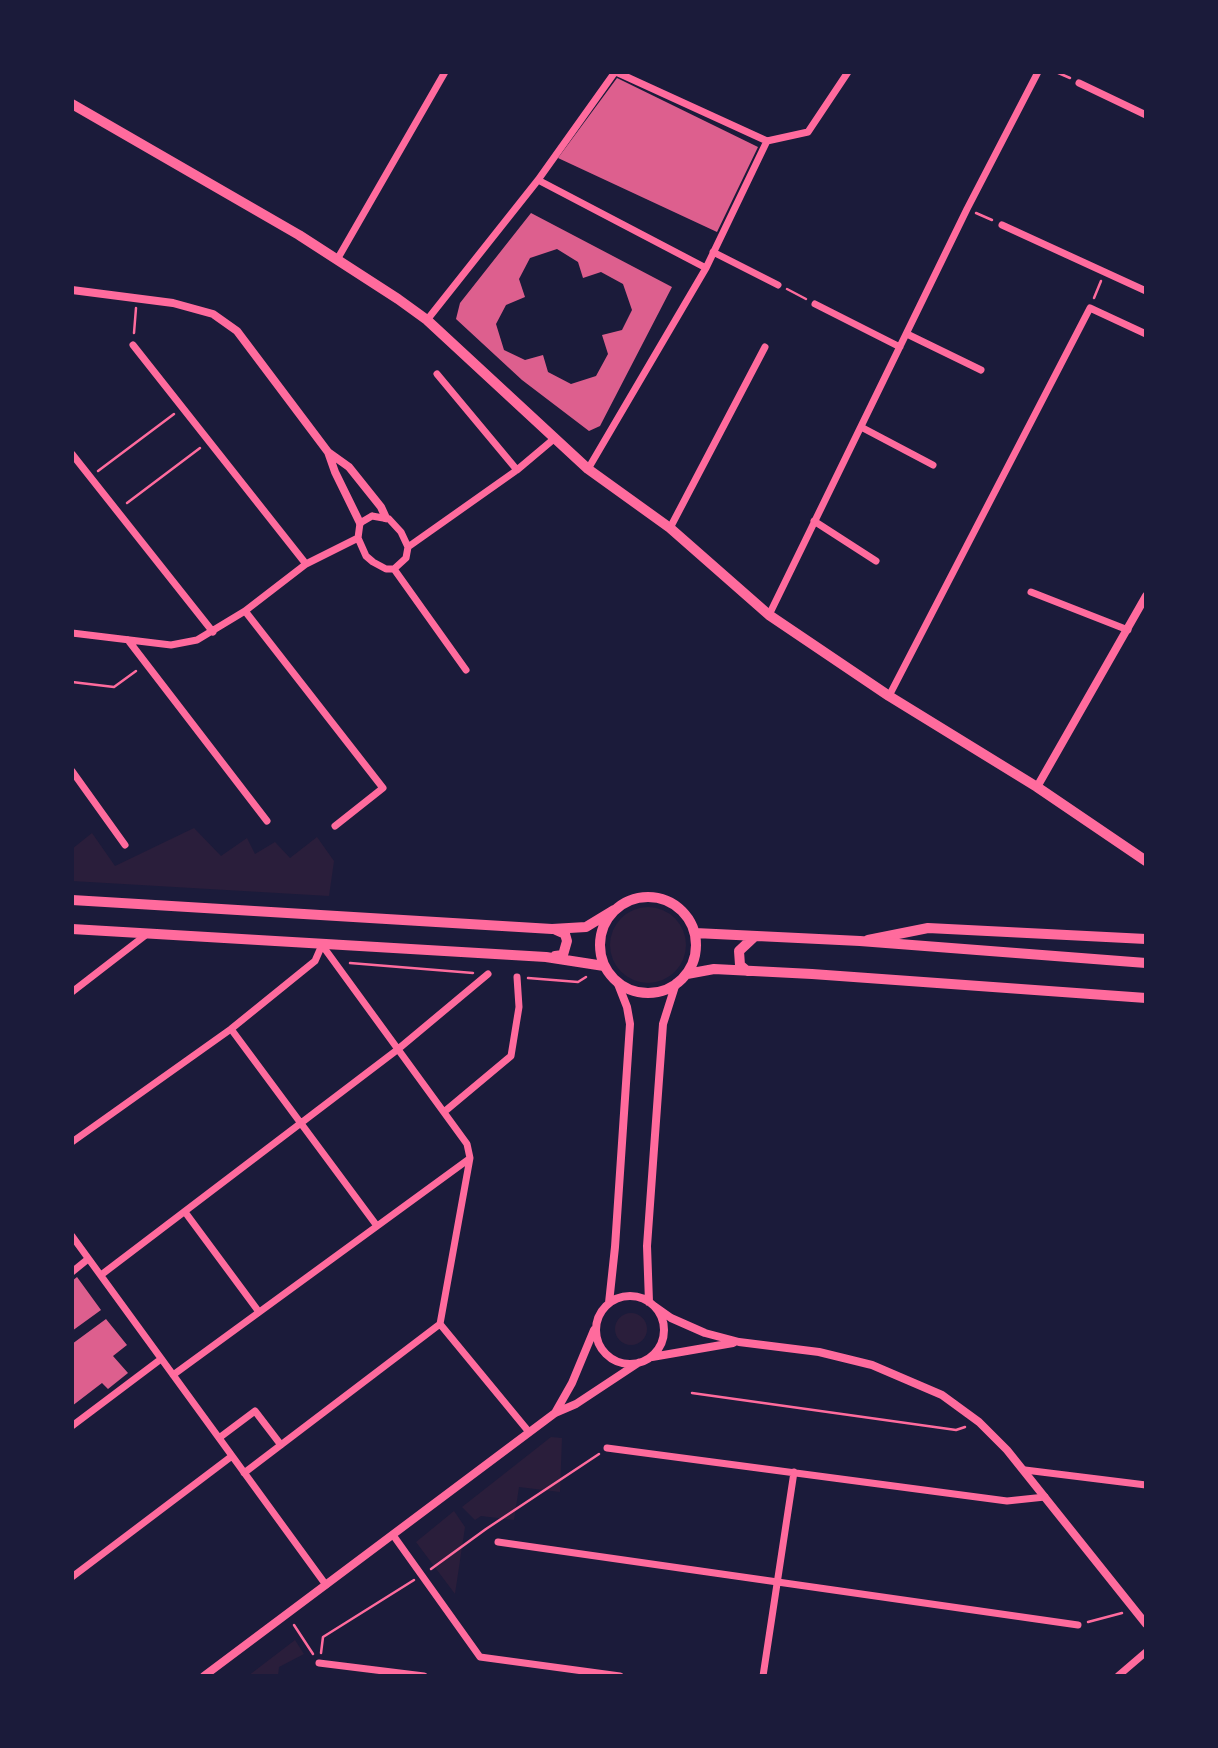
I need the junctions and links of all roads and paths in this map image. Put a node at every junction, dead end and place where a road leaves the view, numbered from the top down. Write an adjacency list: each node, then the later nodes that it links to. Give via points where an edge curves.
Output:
1 (445, 72): 13 (street)
2 (615, 72): 8 (street); 9 (street)
3 (848, 72): 8 (street, via 808,132)
4 (1038, 72): 10 (street)
5 (1079, 83): 7 (street)
6 (72, 104): 13 (main road)
7 (1146, 115)
8 (767, 141): 12 (street)
9 (538, 180): 14 (street); 22 (street)
10 (967, 209): 11 (path); 23 (street)
11 (1002, 225): 15 (street)
12 (713, 253): 14 (street); 16 (street)
13 (338, 258): 22 (main road)
14 (706, 268): 37 (street)
15 (1105, 272): 18 (street); 21 (path)
16 (778, 285): 20 (path)
17 (72, 290): 19 (street)
18 (1146, 291)
19 (136, 298): 25 (path); 34 (street, via 213,314 237,331)
20 (816, 304): 26 (street)
21 (1090, 308): 24 (street); 61 (street)
22 (427, 320): 32 (main road)
23 (907, 334): 26 (street); 28 (street)
24 (1146, 334)
25 (133, 345): 30 (street)
26 (900, 347): 31 (street)
27 (765, 348): 44 (street)
28 (981, 370)
29 (437, 374): 38 (street)
30 (183, 408): 33 (street); 39 (path)
31 (861, 427): 36 (street); 42 (street)
32 (555, 438): 37 (main road); 38 (street)
33 (209, 442): 40 (path); 48 (street)
34 (328, 452): 41 (street, via 349,467); 43 (street)
35 (72, 454): 39 (street)
36 (933, 465)
37 (588, 469): 44 (main road)
38 (517, 470): 46 (street)
39 (89, 477): 40 (street)
40 (116, 511): 55 (street)
41 (386, 518): 43 (street, via 372,516); 46 (street)
42 (814, 521): 47 (street); 53 (street)
43 (360, 523): 45 (street)
44 (670, 528): 53 (main road)
45 (358, 538): 48 (street); 49 (street, via 373,562)
46 (408, 547): 49 (street)
47 (876, 561)
48 (306, 564): 52 (street)
49 (394, 569): 59 (street)
50 (1031, 592): 54 (street)
51 (1146, 596): 54 (street)
52 (244, 611): 55 (street); 65 (street, via 383,788)
53 (769, 615): 61 (main road)
54 (1128, 630): 63 (street)
55 (213, 632): 57 (street, via 171,645)
56 (72, 633): 57 (street)
57 (128, 640): 58 (street)
58 (146, 664): 60 (path, via 114,687); 64 (street)
59 (466, 670)
60 (72, 682)
61 (889, 696): 63 (main road)
62 (72, 771): 66 (street)
63 (1037, 787): 67 (main road)
64 (267, 821)
65 (335, 826)
66 (125, 845)
67 (1146, 861)
68 (72, 900): 71 (main road)
69 (614, 909): 71 (main road, via 586,927); 72 (main road, via 640,897 668,901 690,920); 81 (main road, via 600,936)
70 (72, 929): 73 (main road)
71 (552, 929): 78 (main road, via 565,934 568,941 563,955)
72 (695, 933): 74 (main road); 84 (main road, via 697,947)
73 (147, 934): 77 (main road); 88 (street)
74 (754, 937): 76 (main road); 82 (main road, via 739,951 740,965)
75 (1146, 939): 76 (main road, via 928,928)
76 (860, 942): 80 (main road)
77 (322, 945): 78 (main road); 79 (street); 90 (street, via 315,961)
78 (546, 957): 81 (main road)
79 (335, 962): 83 (path); 91 (street)
80 (1146, 963)
81 (604, 966): 85 (path, via 578,982); 87 (main road)
82 (747, 971): 84 (main road, via 714,969); 89 (main road)
83 (488, 974): 91 (street)
84 (687, 974): 86 (main road)
85 (517, 977): 92 (street, via 519,1007 511,1056)
86 (676, 983): 87 (main road, via 656,993); 103 (street, via 663,1024 647,1246)
87 (618, 984): 102 (street, via 630,1024)
88 (72, 992)
89 (1146, 998)
90 (230, 1029): 93 (street); 94 (street)
91 (397, 1050): 92 (street); 93 (street)
92 (444, 1112): 95 (street, via 467,1144)
93 (301, 1124): 96 (street); 97 (street)
94 (72, 1142)
95 (470, 1158): 97 (street); 105 (street)
96 (185, 1212): 101 (street); 104 (street)
97 (377, 1226): 104 (street)
98 (72, 1236): 99 (street)
99 (88, 1259): 100 (street); 101 (street)
100 (72, 1272)
101 (101, 1275): 109 (street)
102 (609, 1303): 103 (street, via 629,1296); 106 (street)
103 (651, 1304): 107 (street, via 686,1326); 108 (street, via 660,1314 664,1333)
104 (259, 1312): 111 (street)
105 (440, 1324): 116 (street); 118 (street)
106 (595, 1327): 110 (street, via 607,1356); 113 (street)
107 (739, 1342): 108 (street); 114 (street, via 819,1352 872,1365 943,1395)
108 (650, 1357): 110 (street)
109 (161, 1359): 111 (street); 115 (street)
110 (638, 1363): 113 (street)
111 (173, 1375): 117 (street)
112 (692, 1393): 114 (path, via 956,1430)
113 (555, 1413): 116 (street)
114 (979, 1422): 121 (street)
115 (72, 1426)
116 (529, 1432): 126 (street)
117 (219, 1438): 118 (street, via 255,1410); 120 (street)
118 (281, 1445): 123 (street)
119 (607, 1448): 122 (street); 128 (path)
120 (233, 1456): 123 (street); 129 (street)
121 (1024, 1470): 124 (street); 125 (street)
122 (794, 1472): 125 (street, via 1007,1501); 130 (street)
123 (244, 1473): 131 (street)
124 (1146, 1485)
125 (1045, 1497): 132 (street)
126 (393, 1535): 128 (street); 131 (street)
127 (498, 1542): 130 (street)
128 (422, 1575): 138 (path, via 323,1637); 139 (street, via 480,1657)
129 (72, 1577)
130 (778, 1581): 135 (street); 145 (street)
131 (326, 1585): 141 (street)
132 (1134, 1609): 133 (street); 134 (street); 135 (path)
133 (1146, 1611)
134 (1146, 1624)
135 (1078, 1625)
136 (299, 1631): 138 (path)
137 (1146, 1652): 146 (street)
138 (319, 1663): 140 (street)
139 (545, 1666): 143 (street); 144 (street)
140 (379, 1673): 142 (street)
141 (204, 1676)
142 (424, 1676)
143 (544, 1676)
144 (620, 1676)
145 (764, 1676)
146 (1118, 1676)

